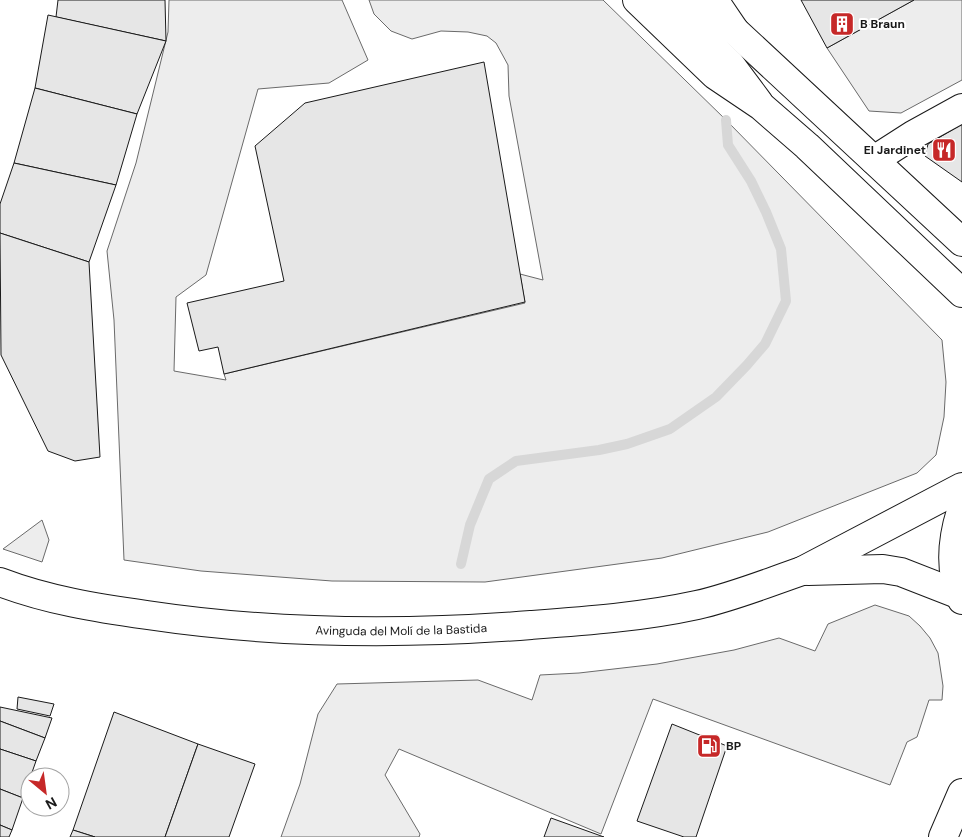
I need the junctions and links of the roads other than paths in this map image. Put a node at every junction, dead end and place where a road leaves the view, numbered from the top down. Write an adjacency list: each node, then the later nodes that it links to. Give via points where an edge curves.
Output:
1 (636, 0): 6 (main road, via 715,75)
2 (663, 0): 6 (main road, via 730,64)
3 (689, 0): 5 (main road, via 705,14)
4 (714, 0): 5 (main road)
5 (735, 31): 8 (main road)
6 (761, 106): 10 (main road)
7 (962, 108): 8 (main road)
8 (874, 160): 9 (main road)
9 (962, 242)
10 (962, 293)
11 (962, 487): 13 (main road)
12 (962, 508): 15 (main road, via 953,547 954,571)
13 (802, 571): 15 (main road, via 883,569 900,572); 16 (main road, Avinguda del Molí de la Bastida, via 735,595 639,616 427,631 325,630 185,621)
14 (0, 582): 16 (main road, Avinguda del Molí de la Bastida)
15 (961, 598)
16 (53, 599): 17 (main road)
17 (0, 601)
18 (962, 792): 19 (main road)
19 (943, 837)

